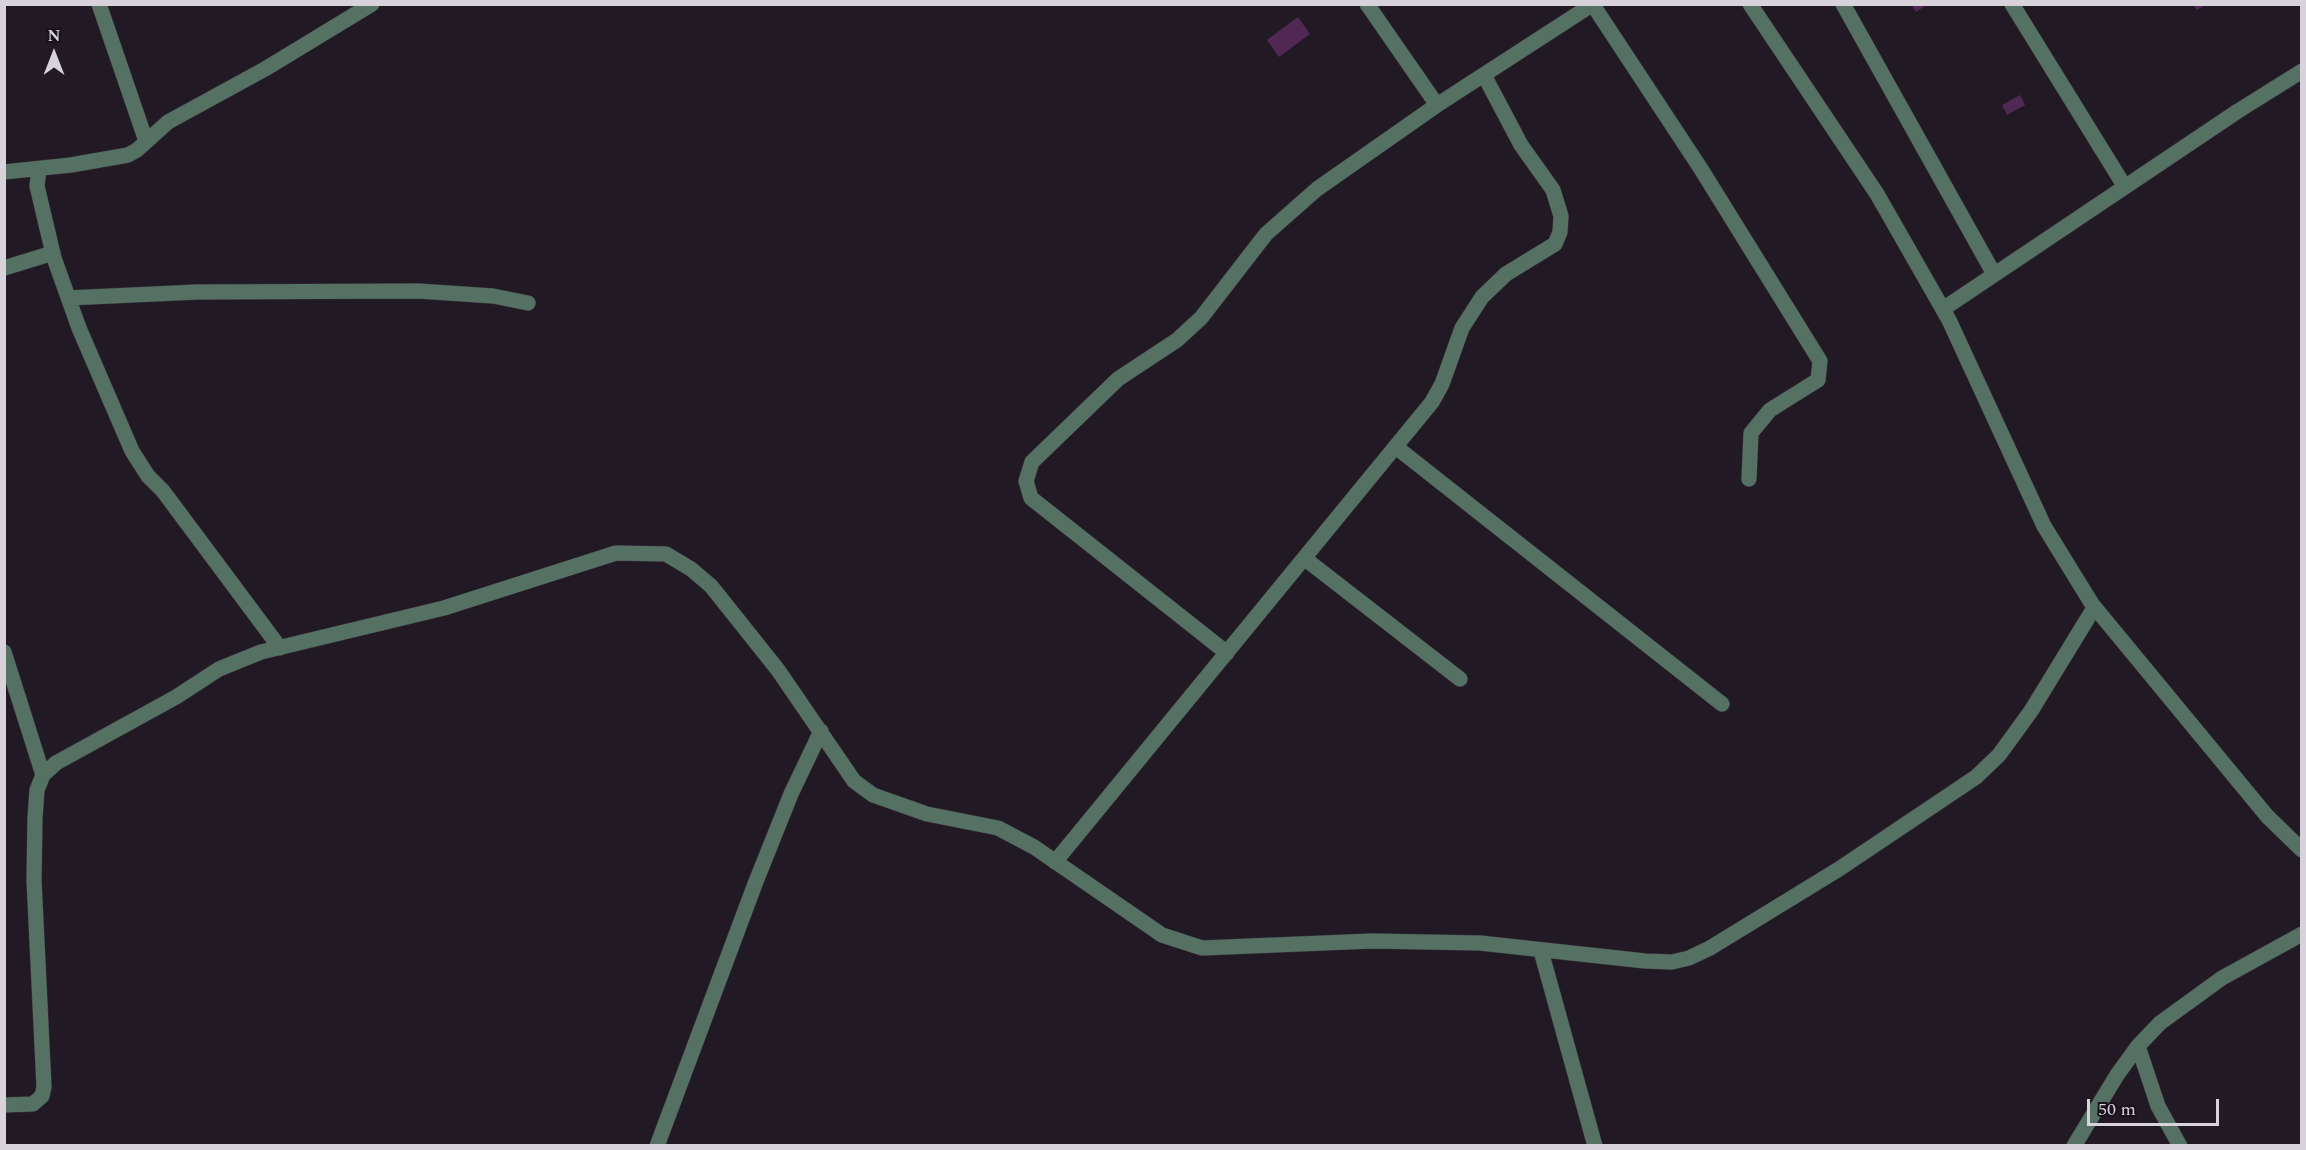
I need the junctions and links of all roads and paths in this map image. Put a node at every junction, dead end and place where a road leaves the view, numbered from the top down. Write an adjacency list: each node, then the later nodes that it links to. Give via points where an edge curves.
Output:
1 (99, 4): 11 (street)
2 (372, 4): 11 (street, via 168,122)
3 (1367, 4): 10 (street)
4 (1750, 4): 20 (street, via 1877,194)
5 (1844, 4): 17 (street)
6 (2013, 4): 14 (street)
7 (1593, 5): 9 (street); 22 (street, via 1820,361 1818,380 1770,410 1751,433)
8 (2301, 72): 14 (street)
9 (1484, 75): 10 (street); 21 (street, via 1521,145 1553,190 1562,216 1560,232 1546,252 1506,274 1482,297 1462,328 1432,402)
10 (1437, 105): 27 (street, via 1317,189 1266,234 1201,318 1177,340 1118,379 1032,462 1026,481 1031,498)
11 (146, 141): 12 (street, via 137,150 117,158)
12 (39, 169): 13 (street); 15 (street, via 37,186)
13 (4, 172)
14 (2125, 187): 17 (street)
15 (53, 253): 16 (street); 18 (street)
16 (4, 268)
17 (1994, 274): 20 (street)
18 (68, 298): 19 (street, via 197,292 418,291 493,296); 25 (street, via 132,451)
19 (528, 303)
20 (1942, 309): 24 (street, via 2043,526)
21 (1396, 447): 23 (street); 29 (street)
22 (1749, 479)
23 (1304, 558): 27 (street); 28 (street)
24 (2094, 608): 32 (street, via 2267,816); 35 (street, via 2054,676 1999,755 1951,795 1839,869 1689,958 1672,962)
25 (280, 648): 30 (street, via 444,608 616,553 666,554 711,586); 31 (street, via 219,669 75,752)
26 (4, 652): 31 (street)
27 (1227, 653): 33 (street)
28 (1460, 679)
29 (1722, 704)
30 (821, 732): 33 (street, via 854,781 873,795 927,814 998,828); 38 (street, via 759,874)
31 (43, 775): 37 (street, via 37,790 34,880 44,1087 42,1096 33,1104)
32 (2301, 850)
33 (1055, 862): 35 (street, via 1162,935 1202,948 1372,941 1480,943)
34 (2301, 934): 36 (street, via 2193,998)
35 (1541, 951): 39 (street)
36 (2138, 1046): 40 (street); 41 (street, via 2158,1106)
37 (4, 1105)
38 (657, 1146)
39 (1595, 1146)
40 (2074, 1146)
41 (2180, 1146)

